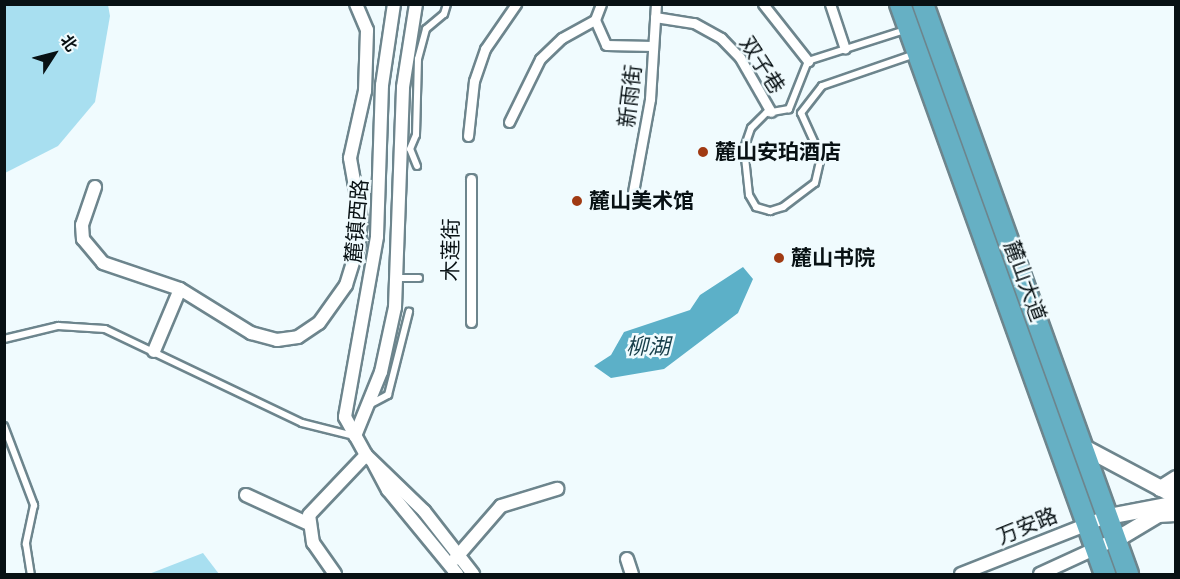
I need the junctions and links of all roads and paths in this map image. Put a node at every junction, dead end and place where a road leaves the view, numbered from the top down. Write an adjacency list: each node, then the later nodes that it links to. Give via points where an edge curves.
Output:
1 (356, 4): 28 (street, via 367,30 365,91 350,158 361,220 346,285 331,311 298,337 277,340 251,333)
2 (394, 4): 35 (street, 麓镇西路, via 382,85 377,237 359,359 346,403)
3 (417, 4): 26 (street, via 403,87)
4 (447, 4): 22 (lane, via 444,14 426,29 418,59 416,135 410,149)
5 (516, 4): 21 (street, via 485,49 474,81)
6 (601, 4): 13 (street)
7 (656, 4): 12 (street, 新雨街)
8 (762, 4): 18 (street)
9 (830, 4): 16 (street)
10 (900, 4): 14 (highway, 麓山大道)
11 (923, 4): 36 (highway, 麓山大道)
12 (655, 17): 15 (street, 新雨街); 19 (street, 双子巷, via 694,23 721,38 740,58)
13 (596, 20): 15 (street, via 606,45); 20 (street, via 562,38 540,59)
14 (909, 28): 16 (lane); 17 (highway, 麓山大道)
15 (653, 46): 25 (street, 新雨街)
16 (845, 49): 18 (lane)
17 (917, 53): 19 (lane, via 822,86 801,113 813,129 821,157 815,183 770,211 756,207 749,195 744,148 751,128); 47 (highway, 麓山大道)
18 (808, 61): 19 (lane, via 789,109)
19 (771, 112)
20 (509, 122)
21 (468, 136)
22 (417, 166)
23 (471, 179): 30 (street, 木莲街)
24 (94, 187): 28 (street, via 82,225 89,252 103,263)
25 (633, 192)
26 (398, 278): 27 (lane); 33 (street, via 386,348)
27 (419, 278)
28 (180, 289): 32 (street)
29 (409, 312): 33 (lane, via 388,395)
30 (471, 322)
31 (4, 339): 32 (lane, via 81,326 105,328)
32 (154, 351): 35 (lane, via 328,434)
33 (367, 406): 35 (street)
34 (4, 426): 53 (lane, via 34,505 26,544)
35 (355, 436): 37 (street, 麓镇西路)
36 (1083, 446): 39 (street); 45 (highway, 麓山大道)
37 (370, 459): 46 (street, via 314,506); 50 (street, via 406,491); 52 (street, via 388,490)
38 (1176, 478): 39 (street)
39 (1160, 488): 42 (street)
40 (557, 489): 50 (street, via 501,506)
41 (246, 495): 46 (street)
42 (1176, 496)
43 (1176, 503): 45 (street)
44 (1176, 513): 48 (street, via 1158,514)
45 (1108, 516): 47 (street, 万安路); 48 (highway, 麓山大道)
46 (307, 523): 54 (street, via 313,543)
47 (1087, 523): 49 (highway, 麓山大道); 57 (street, 万安路)
48 (1116, 539): 49 (street); 60 (highway, 麓山大道)
49 (1097, 552): 58 (street); 59 (highway, 麓山大道)
50 (459, 553): 52 (street); 55 (street)
51 (627, 559): 56 (street)
52 (454, 569)
53 (31, 574)
54 (334, 574)
55 (473, 574)
56 (632, 574)
57 (961, 574)
58 (1040, 574)
59 (1105, 574)
60 (1128, 574)

